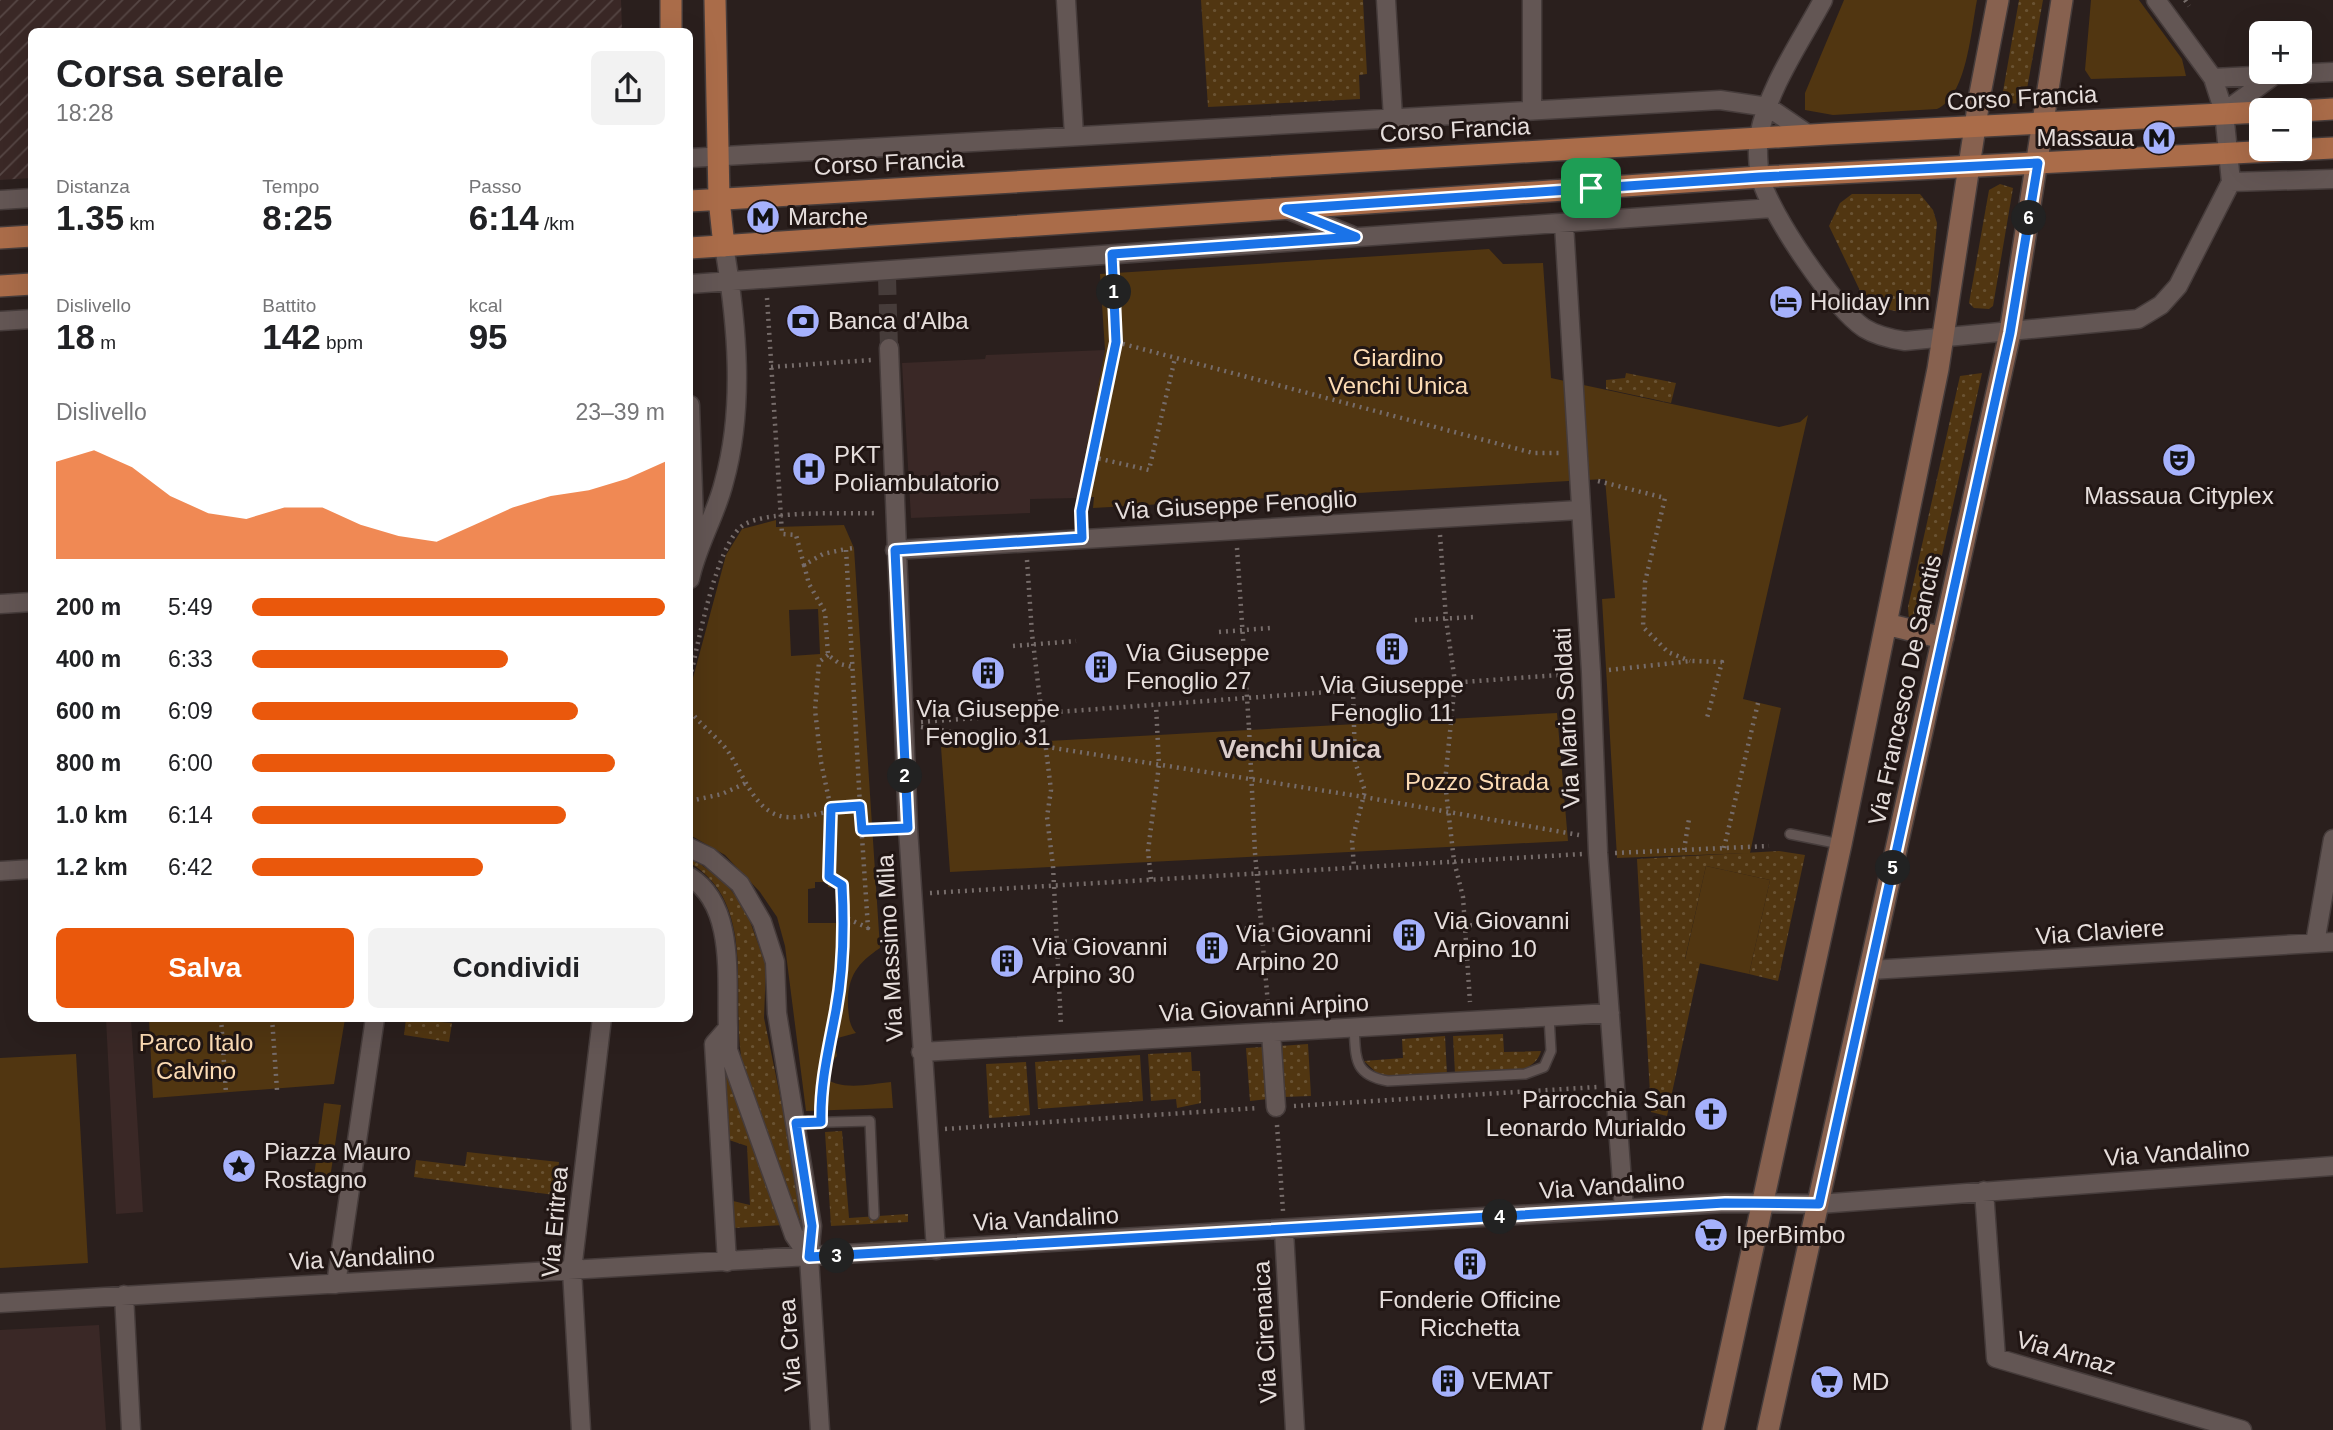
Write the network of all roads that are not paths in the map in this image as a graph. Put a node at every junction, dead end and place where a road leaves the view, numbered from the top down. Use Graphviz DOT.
graph roads {
  1 [pos="671,0"];
  2 [pos="715,0"];
  3 [pos="1066,0"];
  4 [pos="1386,0"];
  5 [pos="1532,0"];
  6 [pos="1823,0"];
  7 [pos="1998,0"];
  8 [pos="2062,0"];
  9 [pos="2155,0"];
  10 [pos="671,28"];
  11 [pos="2333,72"];
  12 [pos="2312,73"];
  13 [pos="2249,77"];
  14 [pos="2213,78"];
  15 [pos="2262,84"];
  16 [pos="1768,107"];
  17 [pos="2333,109"];
  18 [pos="1532,110"];
  19 [pos="2312,110"];
  20 [pos="2224,112"];
  21 [pos="2249,112"];
  22 [pos="1392,118"];
  23 [pos="2044,124"];
  24 [pos="1975,127"];
  25 [pos="1809,135"];
  26 [pos="1074,136"];
  27 [pos="1758,138"];
  28 [pos="2333,148"];
  29 [pos="2228,154"];
  30 [pos="718,156"];
  31 [pos="693,158"];
  32 [pos="2038,163"];
  33 [pos="1969,166"];
  34 [pos="1760,177"];
  35 [pos="2333,179"];
  36 [pos="2231,182"];
  37 [pos="28,198"];
  38 [pos="719,199"];
  39 [pos="0,200"];
  40 [pos="693,201"];
  41 [pos="1772,208"];
  42 [pos="1286,209"];
  43 [pos="1564,224"];
  44 [pos="28,236"];
  45 [pos="1356,237"];
  46 [pos="0,238"];
  47 [pos="724,246"];
  48 [pos="693,248"];
  49 [pos="730,281"];
  50 [pos="28,284"];
  51 [pos="693,284"];
  52 [pos="0,286"];
  53 [pos="28,319"];
  54 [pos="0,321"];
  55 [pos="2010,333"];
  56 [pos="1942,336"];
  57 [pos="889,354"];
  58 [pos="693,494"];
  59 [pos="1579,510"];
  60 [pos="895,550"];
  61 [pos="695,554"];
  62 [pos="693,564"];
  63 [pos="28,602"];
  64 [pos="0,604"];
  65 [pos="1886,624"];
  66 [pos="1943,638"];
  67 [pos="1790,834"];
  68 [pos="2333,839"];
  69 [pos="1841,844"];
  70 [pos="693,849"];
  71 [pos="28,869"];
  72 [pos="0,871"];
  73 [pos="693,880"];
  74 [pos="2324,942"];
  75 [pos="1871,970"];
  76 [pos="1610,1013"];
  77 [pos="1549,1017"];
  78 [pos="374,1022"];
  79 [pos="602,1022"];
  80 [pos="1354,1027"];
  81 [pos="728,1028"];
  82 [pos="1271,1032"];
  83 [pos="921,1052"];
  84 [pos="1276,1107"];
  85 [pos="796,1123"];
  86 [pos="2333,1166"];
  87 [pos="1984,1191"];
  88 [pos="1762,1203"];
  89 [pos="1819,1204"];
  90 [pos="1624,1209"];
  91 [pos="874,1215"];
  92 [pos="1284,1230"];
  93 [pos="936,1250"];
  94 [pos="809,1257"];
  95 [pos="727,1262"];
  96 [pos="572,1270"];
  97 [pos="336,1284"];
  98 [pos="124,1295"];
  99 [pos="0,1303"];
  100 [pos="131,1430"];
  101 [pos="581,1430"];
  102 [pos="820,1430"];
  103 [pos="1295,1430"];
  104 [pos="1713,1430"];
  105 [pos="1768,1430"];
  106 [pos="2242,1430"];
  1 -- 10 [label="main road"];
  2 -- 30 [label="main road"];
  3 -- 26 [label="street"];
  4 -- 22 [label="street, Corso Francia"];
  5 -- 18 [label="street"];
  6 -- 16 [label="street"];
  7 -- 24 [label="main road, Via Francesco De Sanctis"];
  8 -- 23 [label="main road, Via Francesco De Sanctis"];
  9 -- 14 [label="street"];
  11 -- 12 [label="street"];
  13 -- 14 [label="street"];
  14 -- 20 [label="street"];
  15 -- 20 [label="street, Corso Francia"];
  16 -- 18 [label="street, Corso Francia"];
  16 -- 25 [label="street"];
  16 -- 27 [label="street"];
  17 -- 19 [label="main road"];
  18 -- 22 [label="street, Corso Francia"];
  20 -- 21 [label="main road, Corso Francia"];
  20 -- 23 [label="main road, Corso Francia"];
  20 -- 29 [label="street"];
  22 -- 26 [label="street, Corso Francia"];
  23 -- 24 [label="main road, Corso Francia"];
  23 -- 32 [label="main road, Via Francesco De Sanctis"];
  24 -- 25 [label="main road, Corso Francia"];
  24 -- 33 [label="main road, Via Francesco De Sanctis"];
  25 -- 27 [label="main road, Corso Francia"];
  26 -- 30 [label="street, Corso Francia"];
  27 -- 34 [label="street"];
  27 -- 38 [label="main road, Corso Francia"];
  28 -- 29 [label="main road"];
  29 -- 32 [label="main road"];
  29 -- 36 [label="street"];
  30 -- 31 [label="street, Corso Francia"];
  30 -- 38 [label="main road"];
  32 -- 33 [label="main road"];
  32 -- 55 [label="main road, Via Francesco De Sanctis"];
  33 -- 34 [label="main road"];
  33 -- 56 [label="main road, Via Francesco De Sanctis"];
  34 -- 41 [label="street"];
  34 -- 42 [label="main road"];
  35 -- 36 [label="street"];
  36 -- 55 [label="street"];
  37 -- 39 [label="street"];
  38 -- 40 [label="main road, Corso Francia"];
  38 -- 47 [label="main road"];
  41 -- 43 [label="street"];
  41 -- 56 [label="street"];
  42 -- 45 [label="street"];
  42 -- 47 [label="main road"];
  43 -- 45 [label="street"];
  43 -- 59 [label="street, Via Mario Soldati"];
  44 -- 46 [label="main road"];
  45 -- 49 [label="street"];
  47 -- 48 [label="main road"];
  47 -- 49 [label="street"];
  49 -- 51 [label="street"];
  49 -- 61 [label="street"];
  50 -- 52 [label="main road"];
  53 -- 54 [label="street"];
  55 -- 56 [label="street"];
  55 -- 66 [label="main road, Via Francesco De Sanctis"];
  56 -- 65 [label="main road, Via Francesco De Sanctis"];
  57 -- 60 [label="street, Via Massimo Mila"];
  58 -- 61 [label="street"];
  59 -- 60 [label="street, Via Giuseppe Fenoglio"];
  59 -- 76 [label="street, Via Mario Soldati"];
  60 -- 83 [label="street, Via Massimo Mila"];
  61 -- 62 [label="street"];
  63 -- 64 [label="street"];
  65 -- 66 [label="main road"];
  65 -- 69 [label="main road, Via Francesco De Sanctis"];
  66 -- 75 [label="main road, Via Francesco De Sanctis"];
  67 -- 69 [label="lane, Via Francesco De Sanctis"];
  68 -- 74 [label="street"];
  69 -- 88 [label="main road, Via Francesco De Sanctis"];
  70 -- 85 [label="street"];
  71 -- 72 [label="street"];
  73 -- 81 [label="street"];
  74 -- 75 [label="street, Via Claviere"];
  75 -- 89 [label="main road, Via Francesco De Sanctis"];
  76 -- 77 [label="street, Via Giovanni Arpino"];
  76 -- 90 [label="street, Via Mario Soldati"];
  77 -- 80 [label="street, Via Giovanni Arpino"];
  77 -- 80 [label="lane"];
  78 -- 97 [label="street"];
  79 -- 96 [label="street, Via Eritrea"];
  80 -- 82 [label="street, Via Giovanni Arpino"];
  81 -- 94 [label="street"];
  81 -- 95 [label="street"];
  82 -- 83 [label="street, Via Giovanni Arpino"];
  82 -- 84 [label="street"];
  83 -- 93 [label="street, Via Massimo Mila"];
  85 -- 91 [label="lane"];
  85 -- 94 [label="street"];
  86 -- 87 [label="street, Via Vandalino"];
  87 -- 89 [label="street, Via Vandalino"];
  87 -- 106 [label="street, Via Arnaz"];
  88 -- 89 [label="street, Via Vandalino"];
  88 -- 90 [label="street, Via Vandalino"];
  88 -- 104 [label="main road, Via Francesco De Sanctis"];
  89 -- 105 [label="main road, Via Francesco De Sanctis"];
  90 -- 92 [label="street, Via Vandalino"];
  92 -- 93 [label="street, Via Vandalino"];
  92 -- 103 [label="street, Via Cirenaica"];
  93 -- 94 [label="street, Via Vandalino"];
  94 -- 95 [label="street, Via Vandalino"];
  94 -- 102 [label="street, Via Crea"];
  95 -- 96 [label="street, Via Vandalino"];
  96 -- 97 [label="street, Via Vandalino"];
  96 -- 101 [label="street, Via Eritrea"];
  97 -- 98 [label="street, Via Vandalino"];
  98 -- 99 [label="street, Via Vandalino"];
  98 -- 100 [label="street"];
}
